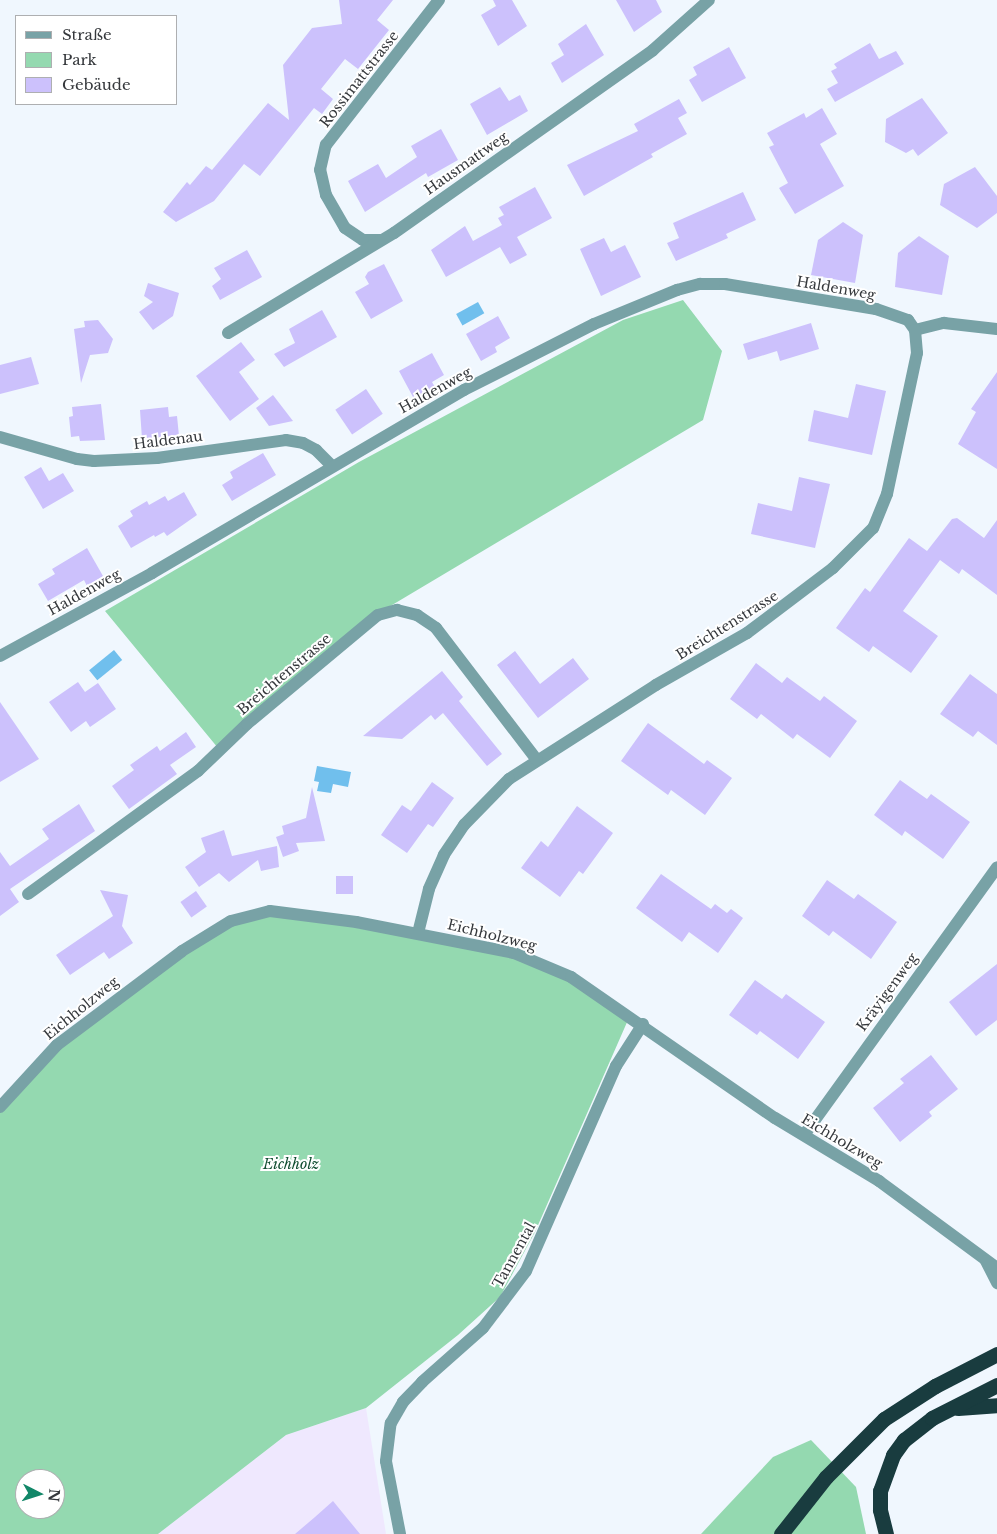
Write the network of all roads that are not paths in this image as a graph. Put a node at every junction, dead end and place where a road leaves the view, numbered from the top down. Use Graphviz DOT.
graph roads {
  1 [pos="439,0"];
  2 [pos="709,0"];
  3 [pos="381,240"];
  4 [pos="997,329"];
  5 [pos="915,330"];
  6 [pos="228,333"];
  7 [pos="0,437"];
  8 [pos="332,466"];
  9 [pos="0,656"];
  10 [pos="537,760"];
  11 [pos="997,867"];
  12 [pos="28,894"];
  13 [pos="418,933"];
  14 [pos="643,1024"];
  15 [pos="0,1107"];
  16 [pos="804,1135"];
  17 [pos="992,1265"];
  18 [pos="997,1283"];
  19 [pos="997,1354"];
  20 [pos="997,1385"];
  21 [pos="997,1405"];
  22 [pos="949,1409"];
  23 [pos="400,1534"];
  24 [pos="781,1534"];
  25 [pos="886,1534"];
  1 -- 3 [label="street, Rossimattstrasse"];
  2 -- 3 [label="street, Hausmattweg"];
  3 -- 6 [label="street, Hausmattweg"];
  4 -- 5 [label="street"];
  5 -- 8 [label="street, Haldenweg"];
  5 -- 10 [label="street, Breichtenstrasse"];
  7 -- 8 [label="street, Haldenau"];
  8 -- 9 [label="street, Haldenweg"];
  10 -- 12 [label="street, Breichtenstrasse"];
  10 -- 13 [label="street, Breichtenstrasse"];
  11 -- 16 [label="street, Kräyigenweg"];
  13 -- 14 [label="street, Eichholzweg"];
  13 -- 15 [label="street, Eichholzweg"];
  14 -- 16 [label="street, Eichholzweg"];
  14 -- 23 [label="street, Tannental"];
  16 -- 17 [label="street, Eichholzweg"];
  17 -- 18 [label="street, Eichholzweg"];
  19 -- 24 [label="highway"];
  20 -- 22 [label="highway"];
  21 -- 22 [label="highway"];
  22 -- 25 [label="highway"];
}
